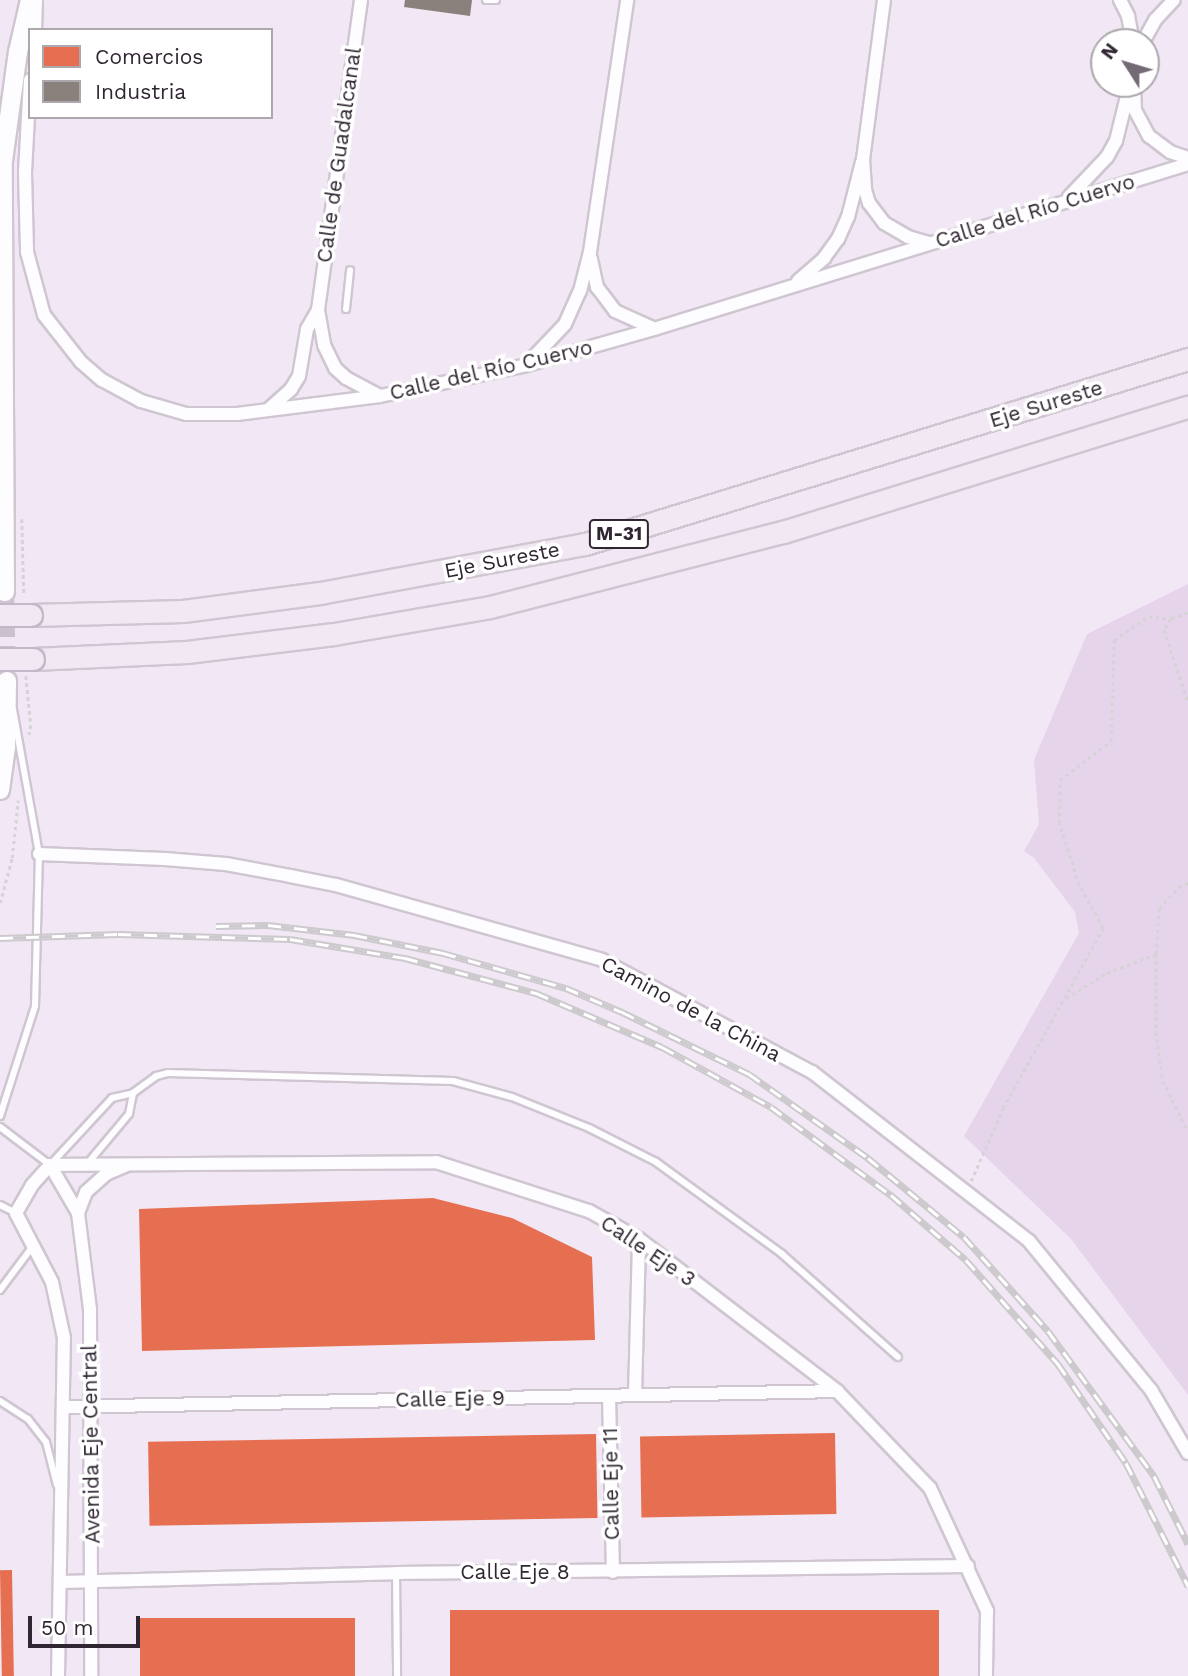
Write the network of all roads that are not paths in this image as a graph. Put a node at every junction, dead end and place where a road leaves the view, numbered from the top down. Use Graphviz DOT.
graph roads {
  1 [pos="30,0"];
  2 [pos="36,0"];
  3 [pos="361,0"];
  4 [pos="486,0"];
  5 [pos="496,0"];
  6 [pos="627,0"];
  7 [pos="884,0"];
  8 [pos="1120,0"];
  9 [pos="1174,0"];
  10 [pos="35,28"];
  11 [pos="1130,28"];
  12 [pos="1151,28"];
  13 [pos="1128,98"];
  14 [pos="1134,98"];
  15 [pos="28,117"];
  16 [pos="1188,158"];
  17 [pos="863,159"];
  18 [pos="1188,164"];
  19 [pos="1061,202"];
  20 [pos="929,243"];
  21 [pos="590,252"];
  22 [pos="350,270"];
  23 [pos="792,286"];
  24 [pos="346,309"];
  25 [pos="318,310"];
  26 [pos="654,329"];
  27 [pos="1188,359"];
  28 [pos="527,365"];
  29 [pos="380,396"];
  30 [pos="1188,407"];
  31 [pos="266,411"];
  32 [pos="0,530"];
  33 [pos="5,571"];
  34 [pos="5,592"];
  35 [pos="0,615"];
  36 [pos="0,659"];
  37 [pos="7,681"];
  38 [pos="0,790"];
  39 [pos="38,854"];
  40 [pos="133,1093"];
  41 [pos="0,1116"];
  42 [pos="0,1127"];
  43 [pos="131,1163"];
  44 [pos="87,1164"];
  45 [pos="50,1165"];
  46 [pos="0,1205"];
  47 [pos="16,1213"];
  48 [pos="78,1213"];
  49 [pos="639,1239"];
  50 [pos="35,1245"];
  51 [pos="0,1290"];
  52 [pos="898,1357"];
  53 [pos="837,1391"];
  54 [pos="635,1395"];
  55 [pos="609,1396"];
  56 [pos="0,1401"];
  57 [pos="89,1405"];
  58 [pos="63,1407"];
  59 [pos="1188,1453"];
  60 [pos="60,1496"];
  61 [pos="968,1566"];
  62 [pos="613,1572"];
  63 [pos="396,1573"];
  64 [pos="93,1580"];
  65 [pos="61,1581"];
  66 [pos="58,1676"];
  67 [pos="91,1676"];
  68 [pos="397,1676"];
  69 [pos="986,1676"];
  1 -- 33 [label="main road"];
  2 -- 10 [label="street"];
  3 -- 25 [label="street, Calle de Guadalcanal"];
  4 -- 5 [label="lane"];
  6 -- 21 [label="street"];
  7 -- 17 [label="street"];
  8 -- 11 [label="street"];
  9 -- 12 [label="street"];
  13 -- 19 [label="street"];
  14 -- 16 [label="street"];
  15 -- 31 [label="street, Calle del Río Cuervo"];
  17 -- 20 [label="street"];
  17 -- 23 [label="street"];
  18 -- 19 [label="street, Calle del Río Cuervo"];
  19 -- 20 [label="street, Calle del Río Cuervo"];
  20 -- 23 [label="street, Calle del Río Cuervo"];
  21 -- 26 [label="street"];
  21 -- 28 [label="street"];
  22 -- 24 [label="lane"];
  23 -- 26 [label="street, Calle del Río Cuervo"];
  25 -- 29 [label="street, Calle de Guadalcanal"];
  25 -- 31 [label="street, Calle de Guadalcanal"];
  26 -- 28 [label="street, Calle del Río Cuervo"];
  27 -- 35 [label="highway, Eje Sureste / M-31, bridge"];
  28 -- 29 [label="street, Calle del Río Cuervo"];
  29 -- 31 [label="street, Calle del Río Cuervo"];
  30 -- 36 [label="highway, Eje Sureste / M-31, bridge"];
  32 -- 33 [label="main road"];
  33 -- 34 [label="main road"];
  37 -- 38 [label="main road"];
  37 -- 39 [label="lane"];
  39 -- 41 [label="lane"];
  39 -- 59 [label="street, Camino de la China"];
  40 -- 44 [label="lane"];
  40 -- 45 [label="lane"];
  40 -- 52 [label="lane"];
  42 -- 45 [label="lane"];
  43 -- 44 [label="street"];
  43 -- 48 [label="street, Calle Eje 3"];
  43 -- 49 [label="street, Calle Eje 3"];
  44 -- 45 [label="street"];
  45 -- 47 [label="street"];
  45 -- 48 [label="street"];
  46 -- 47 [label="lane"];
  47 -- 50 [label="street, Avenida Eje Central"];
  48 -- 57 [label="street, Avenida Eje Central"];
  49 -- 53 [label="street, Calle Eje 3"];
  49 -- 54 [label="street"];
  50 -- 51 [label="lane"];
  50 -- 58 [label="street, Avenida Eje Central"];
  53 -- 54 [label="street, Calle Eje 9"];
  53 -- 61 [label="street, Calle Eje 3"];
  54 -- 55 [label="street, Calle Eje 9"];
  55 -- 57 [label="street, Calle Eje 9"];
  55 -- 62 [label="street, Calle Eje 11"];
  56 -- 60 [label="lane"];
  57 -- 58 [label="street, Calle Eje 9"];
  57 -- 64 [label="street, Avenida Eje Central"];
  58 -- 60 [label="street, Avenida Eje Central"];
  60 -- 65 [label="street, Avenida Eje Central"];
  61 -- 62 [label="street, Calle Eje 8"];
  61 -- 69 [label="street, Calle Eje 3"];
  62 -- 63 [label="street, Calle Eje 8"];
  63 -- 64 [label="street, Calle Eje 8"];
  63 -- 68 [label="lane"];
  64 -- 65 [label="street, Calle Eje 8"];
  64 -- 67 [label="street, Avenida Eje Central"];
  65 -- 66 [label="street, Avenida Eje Central"];
}
